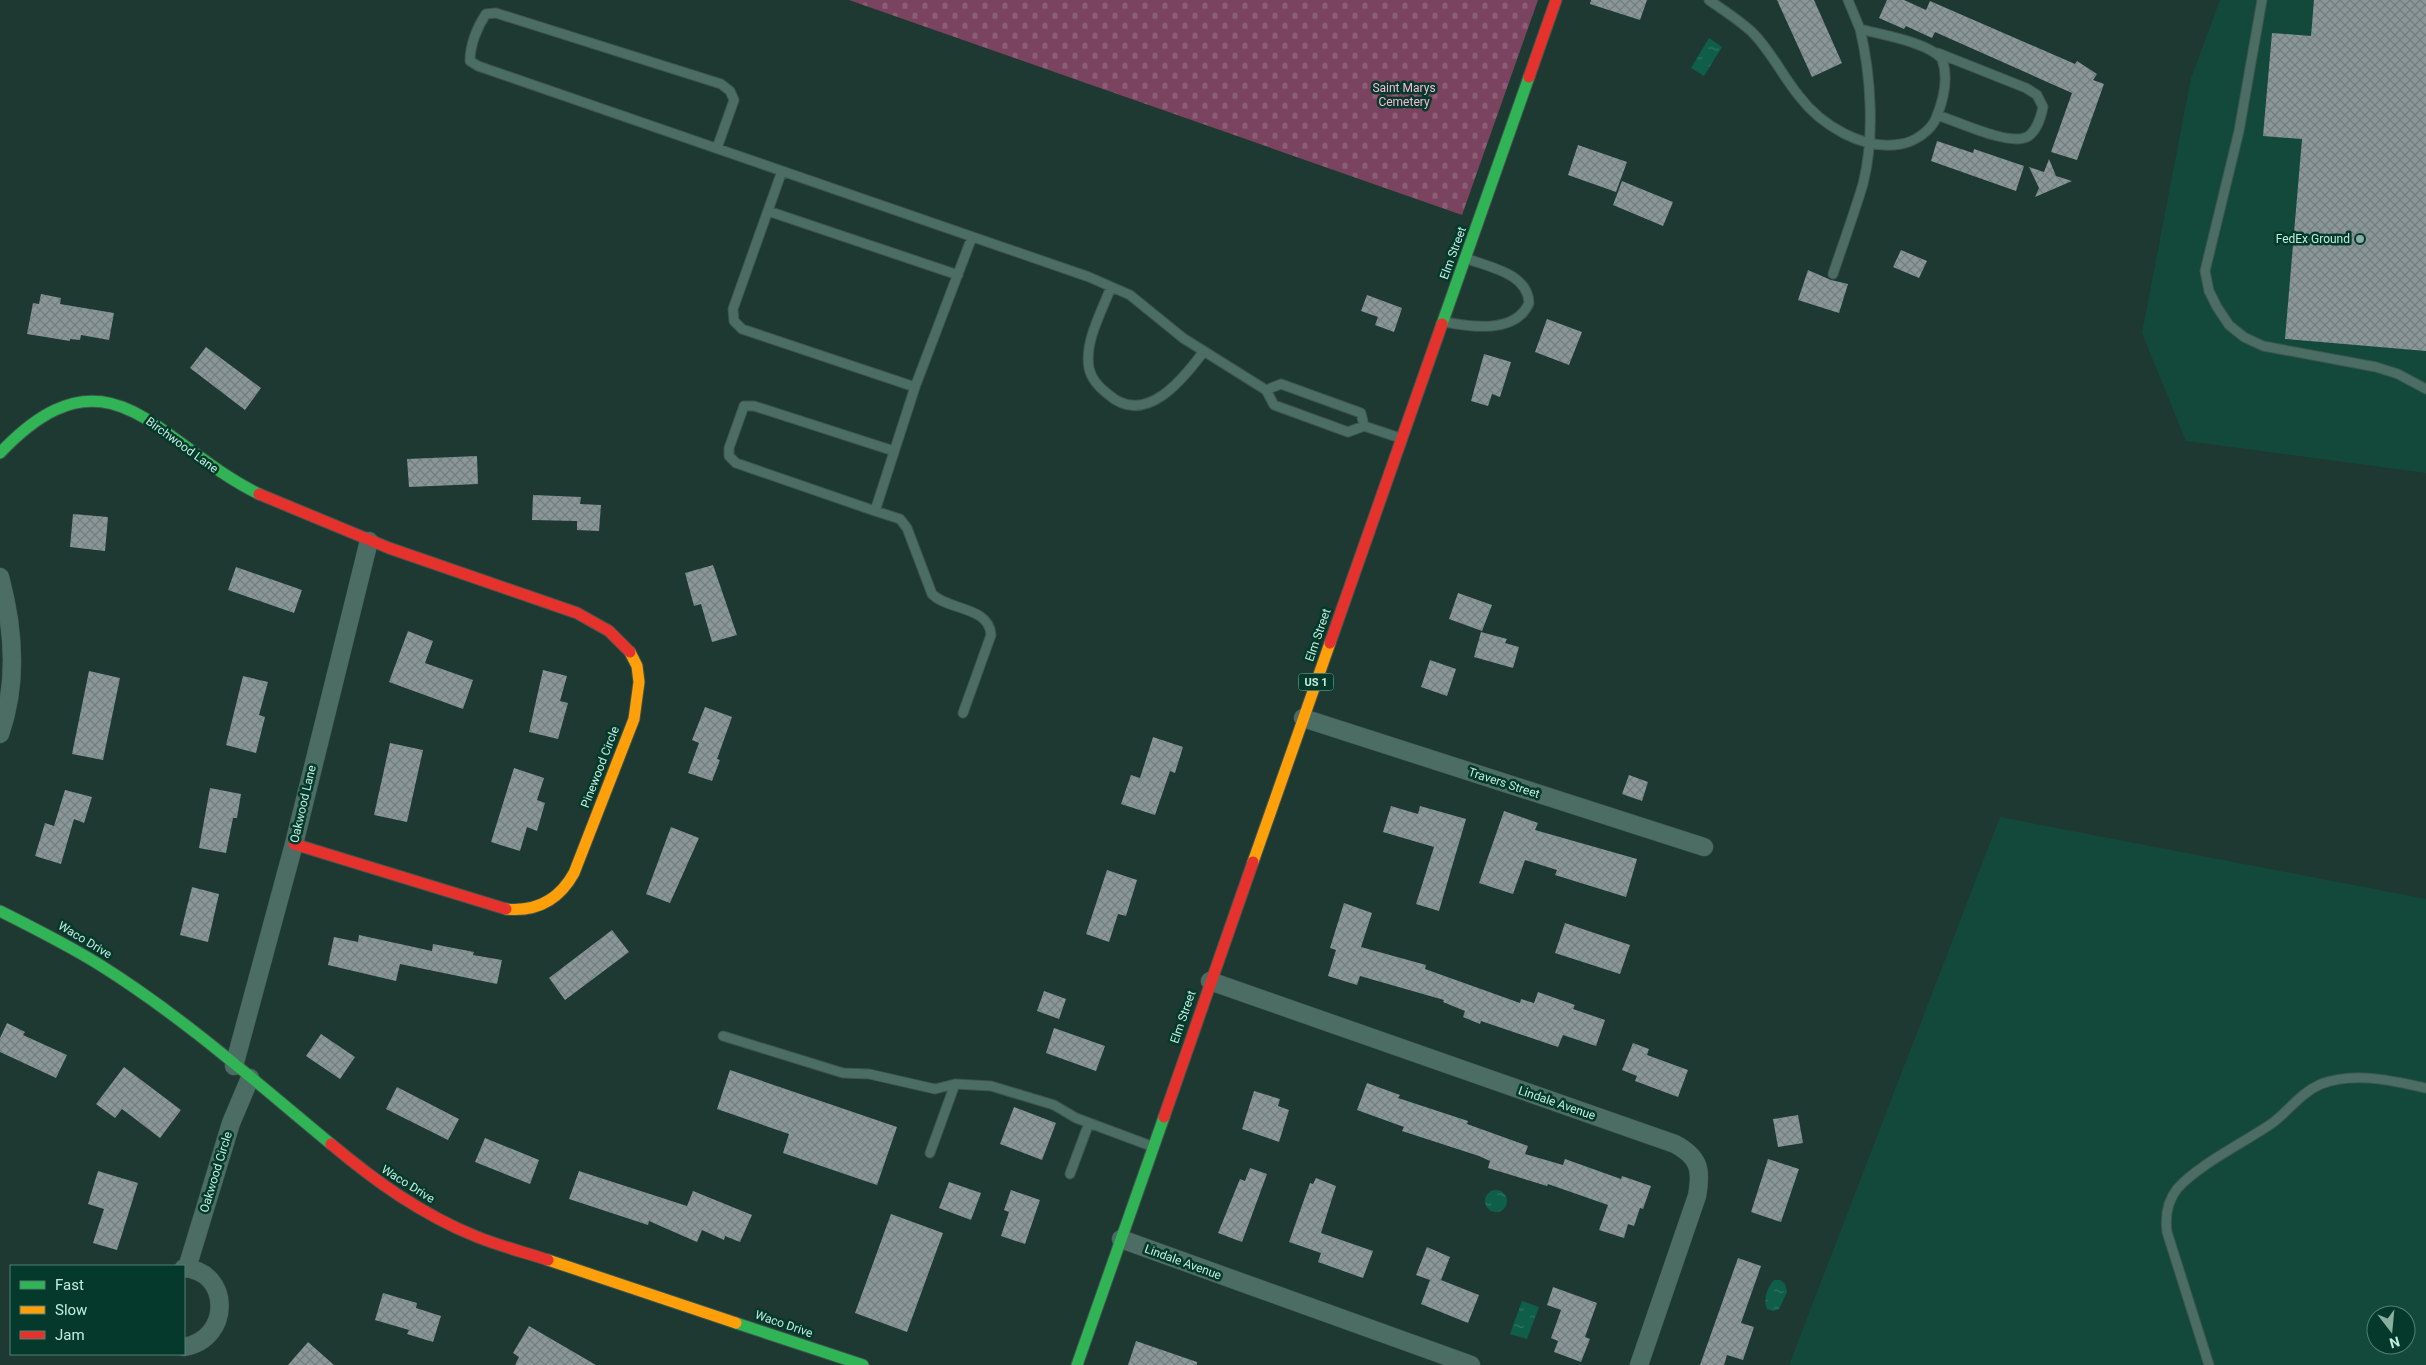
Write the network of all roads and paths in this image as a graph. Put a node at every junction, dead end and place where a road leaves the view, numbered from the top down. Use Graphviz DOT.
graph roads {
  1 [pos="1556,0"];
  2 [pos="1709,0"];
  3 [pos="1848,0"];
  4 [pos="2262,0"];
  5 [pos="1860,29"];
  6 [pos="1932,51"];
  7 [pos="1938,114"];
  8 [pos="1868,143"];
  9 [pos="717,148"];
  10 [pos="782,171"];
  11 [pos="768,211"];
  12 [pos="972,237"];
  13 [pos="1466,259"];
  14 [pos="1833,274"];
  15 [pos="958,275"];
  16 [pos="1111,287"];
  17 [pos="1442,321"];
  18 [pos="1204,351"];
  19 [pos="915,387"];
  20 [pos="2426,389"];
  21 [pos="1266,390"];
  22 [pos="1364,426"];
  23 [pos="1401,438"];
  24 [pos="894,451"];
  25 [pos="0,453"];
  26 [pos="875,511"];
  27 [pos="369,540"];
  28 [pos="0,577"];
  29 [pos="963,713"];
  30 [pos="1303,718"];
  31 [pos="0,734"];
  32 [pos="294,844"];
  33 [pos="1704,848"];
  34 [pos="0,911"];
  35 [pos="1210,982"];
  36 [pos="722,1036"];
  37 [pos="234,1066"];
  38 [pos="250,1078"];
  39 [pos="955,1084"];
  40 [pos="2426,1088"];
  41 [pos="1089,1123"];
  42 [pos="1153,1147"];
  43 [pos="930,1153"];
  44 [pos="1070,1174"];
  45 [pos="1121,1239"];
  46 [pos="185,1268"];
  47 [pos="185,1347"];
  48 [pos="863,1365"];
  49 [pos="1077,1365"];
  50 [pos="1471,1365"];
  51 [pos="1639,1365"];
  52 [pos="2209,1365"];
  1 -- 13 [label="street, Elm Street / US 1"];
  2 -- 8 [label="lane"];
  3 -- 5 [label="lane"];
  4 -- 20 [label="lane"];
  5 -- 6 [label="lane"];
  5 -- 8 [label="lane"];
  6 -- 7 [label="lane"];
  6 -- 7 [label="lane"];
  7 -- 8 [label="lane"];
  8 -- 14 [label="lane"];
  9 -- 9 [label="lane"];
  9 -- 10 [label="lane"];
  10 -- 11 [label="lane"];
  10 -- 12 [label="lane"];
  11 -- 15 [label="lane"];
  11 -- 19 [label="lane"];
  12 -- 15 [label="lane"];
  12 -- 16 [label="lane"];
  13 -- 17 [label="street, Elm Street / US 1"];
  13 -- 17 [label="lane"];
  15 -- 19 [label="lane"];
  16 -- 18 [label="lane"];
  16 -- 18 [label="lane"];
  17 -- 23 [label="street, Elm Street / US 1"];
  18 -- 21 [label="lane"];
  19 -- 24 [label="lane"];
  21 -- 22 [label="lane"];
  21 -- 22 [label="lane"];
  22 -- 23 [label="lane"];
  23 -- 30 [label="street, Elm Street / US 1"];
  24 -- 26 [label="lane"];
  24 -- 26 [label="lane"];
  25 -- 27 [label="street, Birchwood Lane"];
  26 -- 29 [label="lane"];
  27 -- 32 [label="street, Oakwood Lane"];
  27 -- 32 [label="street, Pinewood Circle"];
  28 -- 31 [label="street"];
  30 -- 33 [label="street, Travers Street"];
  30 -- 35 [label="street, Elm Street / US 1"];
  32 -- 37 [label="street, Oakwood Lane"];
  34 -- 37 [label="street, Waco Drive"];
  35 -- 42 [label="street, Elm Street / US 1"];
  35 -- 51 [label="street, Lindale Avenue"];
  36 -- 39 [label="lane"];
  37 -- 38 [label="street, Waco Drive"];
  38 -- 46 [label="street, Oakwood Circle"];
  38 -- 48 [label="street, Waco Drive"];
  39 -- 41 [label="lane"];
  39 -- 43 [label="lane"];
  40 -- 52 [label="lane"];
  41 -- 42 [label="lane"];
  41 -- 44 [label="lane"];
  42 -- 45 [label="street, Elm Street / US 1"];
  45 -- 49 [label="street, Elm Street / US 1"];
  45 -- 50 [label="street, Lindale Avenue"];
  46 -- 47 [label="street, Oakwood Circle"];
}
